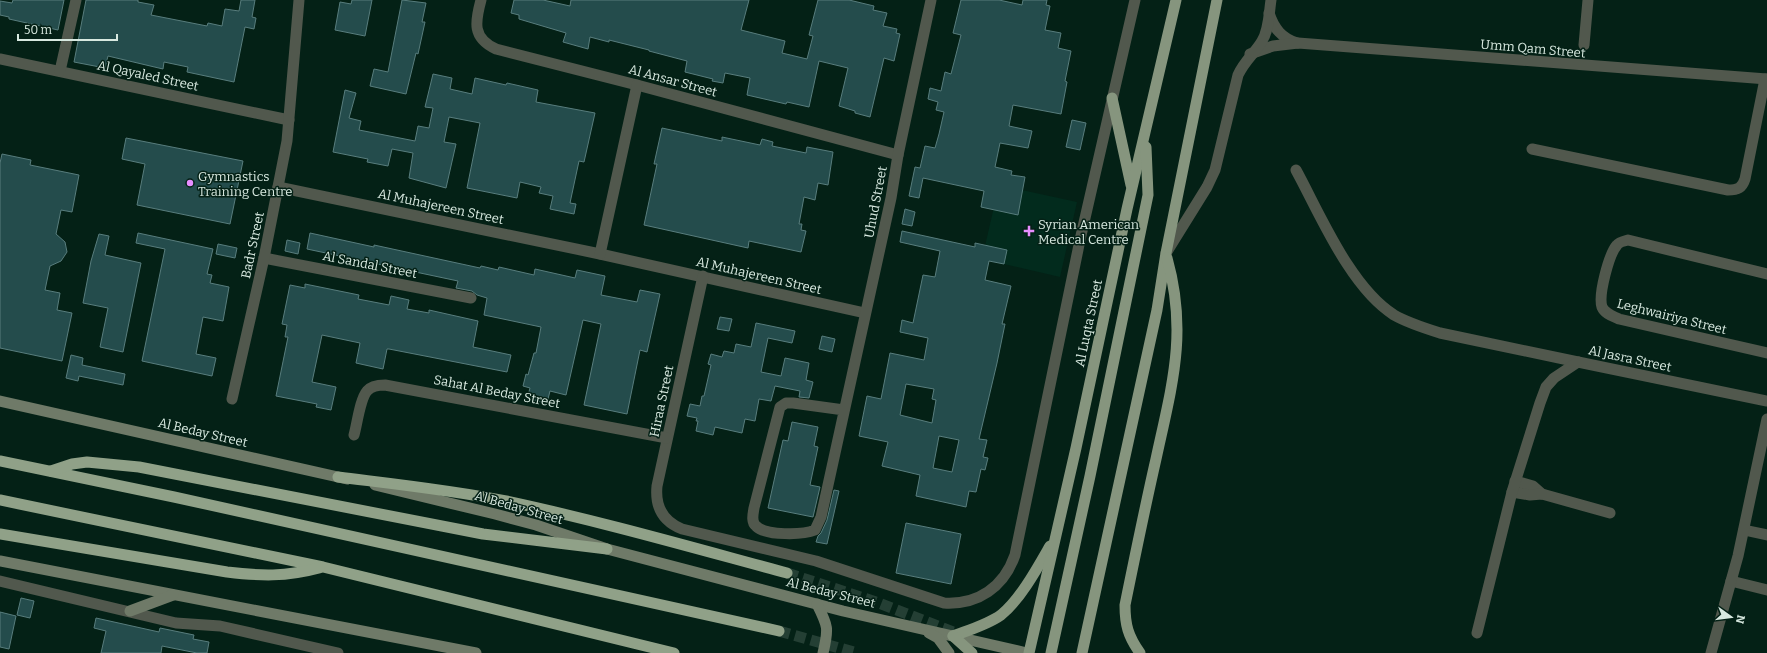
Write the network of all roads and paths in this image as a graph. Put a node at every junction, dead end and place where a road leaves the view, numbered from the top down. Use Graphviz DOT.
graph roads {
  1 [pos="76,0"];
  2 [pos="299,0"];
  3 [pos="481,0"];
  4 [pos="931,0"];
  5 [pos="1135,0"];
  6 [pos="1176,0"];
  7 [pos="1217,0"];
  8 [pos="1271,0"];
  9 [pos="1588,0"];
  10 [pos="1269,13"];
  11 [pos="1298,43"];
  12 [pos="1584,45"];
  13 [pos="1250,54"];
  14 [pos="0,59"];
  15 [pos="60,71"];
  16 [pos="1766,79"];
  17 [pos="637,85"];
  18 [pos="1112,98"];
  19 [pos="289,120"];
  20 [pos="1145,135"];
  21 [pos="1532,149"];
  22 [pos="898,156"];
  23 [pos="1296,170"];
  24 [pos="278,187"];
  25 [pos="1132,189"];
  26 [pos="1166,253"];
  27 [pos="600,254"];
  28 [pos="264,258"];
  29 [pos="1767,274"];
  30 [pos="703,276"];
  31 [pos="470,298"];
  32 [pos="865,313"];
  33 [pos="1767,353"];
  34 [pos="1578,362"];
  35 [pos="232,399"];
  36 [pos="0,401"];
  37 [pos="1767,401"];
  38 [pos="844,410"];
  39 [pos="1767,419"];
  40 [pos="354,435"];
  41 [pos="667,438"];
  42 [pos="0,461"];
  43 [pos="51,471"];
  44 [pos="338,477"];
  45 [pos="1513,486"];
  46 [pos="0,500"];
  47 [pos="1610,513"];
  48 [pos="674,526"];
  49 [pos="1744,530"];
  50 [pos="0,534"];
  51 [pos="1056,535"];
  52 [pos="1767,535"];
  53 [pos="607,549"];
  54 [pos="0,561"];
  55 [pos="323,567"];
  56 [pos="787,573"];
  57 [pos="0,581"];
  58 [pos="1731,581"];
  59 [pos="1767,590"];
  60 [pos="986,593"];
  61 [pos="174,595"];
  62 [pos="817,604"];
  63 [pos="130,611"];
  64 [pos="922,628"];
  65 [pos="779,631"];
  66 [pos="1477,633"];
  67 [pos="953,636"];
  68 [pos="338,653"];
  69 [pos="476,653"];
  70 [pos="674,653"];
  71 [pos="823,653"];
  72 [pos="949,653"];
  73 [pos="972,653"];
  74 [pos="1028,653"];
  75 [pos="1051,653"];
  76 [pos="1082,653"];
  77 [pos="1140,653"];
  78 [pos="1710,653"];
  1 -- 15 [label="street"];
  2 -- 19 [label="street, Badr Street"];
  3 -- 17 [label="street, Al Ansar Street"];
  4 -- 22 [label="street, Uhud Street"];
  5 -- 18 [label="street, Al Luqta Street"];
  6 -- 20 [label="main road, Al Luqta Street"];
  7 -- 26 [label="main road"];
  8 -- 10 [label="street"];
  9 -- 12 [label="street"];
  10 -- 11 [label="street, Umm Qam Street"];
  10 -- 13 [label="street"];
  11 -- 13 [label="street, Umm Qam Street"];
  11 -- 16 [label="street, Umm Qam Street"];
  13 -- 26 [label="street"];
  14 -- 15 [label="street, Al Qayaled Street"];
  15 -- 19 [label="street, Al Qayaled Street"];
  16 -- 21 [label="street"];
  17 -- 22 [label="street, Al Ansar Street"];
  17 -- 27 [label="street"];
  18 -- 25 [label="main road"];
  18 -- 60 [label="street, Al Luqta Street"];
  19 -- 24 [label="street, Badr Street"];
  20 -- 25 [label="main road, Al Luqta Street"];
  20 -- 75 [label="main road"];
  22 -- 32 [label="street, Uhud Street"];
  23 -- 34 [label="street"];
  24 -- 27 [label="street, Al Muhajereen Street"];
  24 -- 28 [label="street, Badr Street"];
  25 -- 51 [label="main road, Al Luqta Street"];
  26 -- 76 [label="main road"];
  26 -- 77 [label="main road"];
  27 -- 30 [label="street, Al Muhajereen Street"];
  28 -- 31 [label="street, Al Sandal Street"];
  28 -- 35 [label="street, Badr Street"];
  29 -- 33 [label="street, Leghwairiya Street"];
  30 -- 32 [label="street, Al Muhajereen Street"];
  30 -- 41 [label="street, Hiraa Street"];
  32 -- 38 [label="street, Uhud Street"];
  34 -- 37 [label="street, Al Jasra Street"];
  34 -- 45 [label="street, Al Jasra Street"];
  36 -- 44 [label="main road, Al Beday Street"];
  38 -- 38 [label="street, Uhud Street"];
  39 -- 49 [label="street"];
  40 -- 41 [label="street, Sahat Al Beday Street"];
  41 -- 48 [label="street, Hiraa Street"];
  42 -- 43 [label="highway"];
  43 -- 53 [label="highway"];
  43 -- 65 [label="highway"];
  44 -- 53 [label="main road, Al Beday Street"];
  44 -- 56 [label="highway"];
  45 -- 47 [label="street"];
  45 -- 66 [label="street, Al Jasra Street"];
  46 -- 55 [label="highway"];
  48 -- 60 [label="street, Al Beday Street"];
  49 -- 52 [label="street"];
  49 -- 58 [label="street"];
  50 -- 55 [label="highway"];
  51 -- 67 [label="main road"];
  51 -- 74 [label="main road, Al Luqta Street"];
  53 -- 62 [label="main road, Al Beday Street"];
  54 -- 61 [label="main road"];
  55 -- 70 [label="highway"];
  57 -- 63 [label="street"];
  58 -- 59 [label="street"];
  58 -- 78 [label="street"];
  61 -- 63 [label="main road"];
  61 -- 69 [label="main road"];
  62 -- 64 [label="main road, Al Beday Street"];
  62 -- 71 [label="main road"];
  63 -- 68 [label="street"];
  64 -- 67 [label="main road, Al Beday Street"];
  64 -- 72 [label="main road"];
  67 -- 73 [label="main road"];
  67 -- 74 [label="main road, Al Beday Street"];
}
